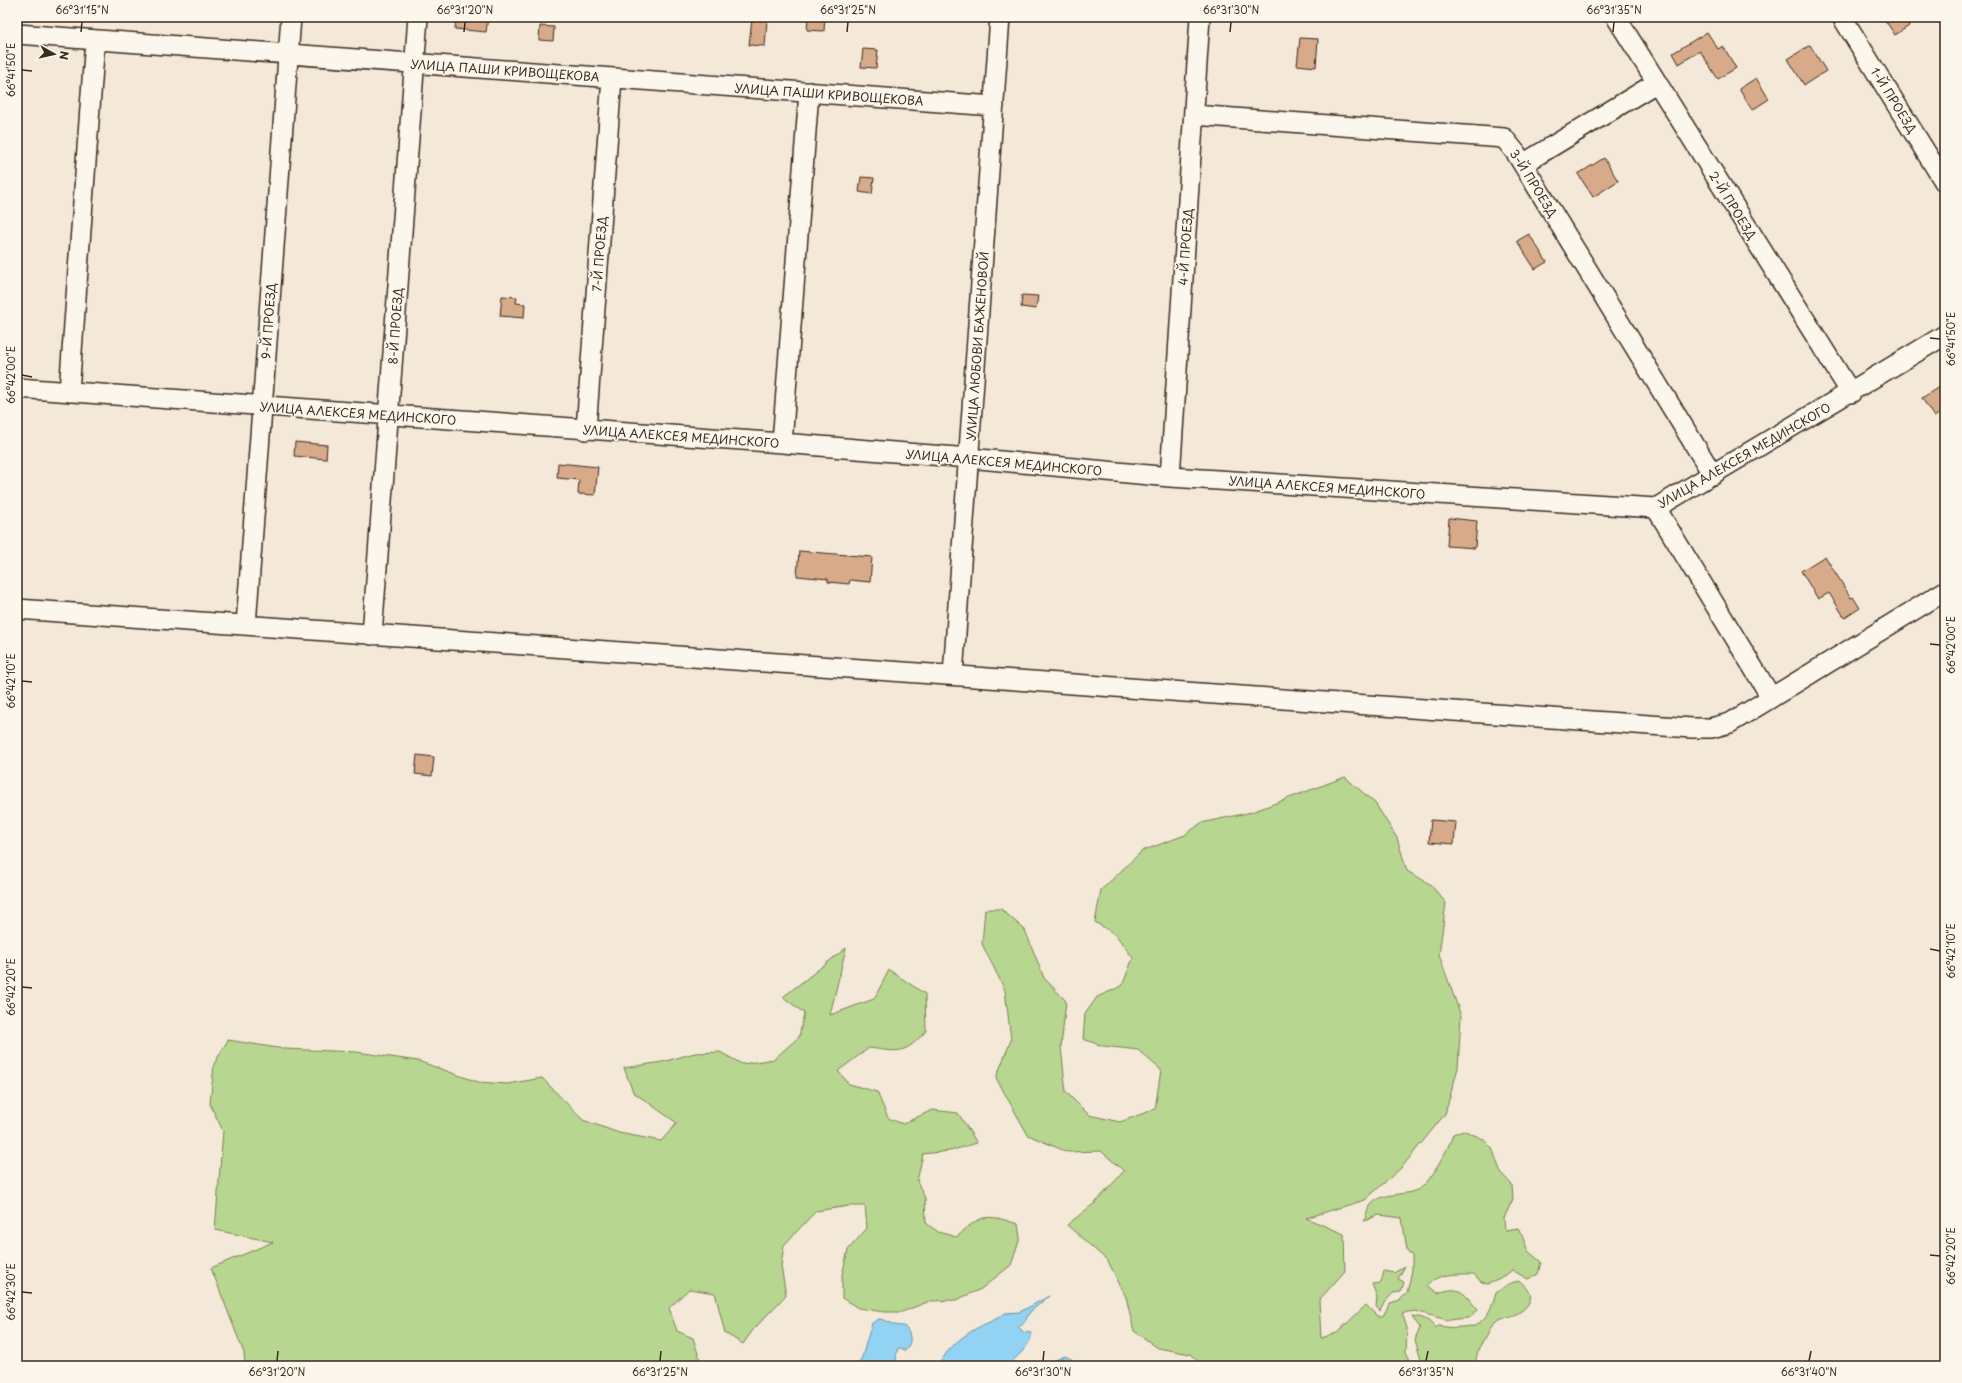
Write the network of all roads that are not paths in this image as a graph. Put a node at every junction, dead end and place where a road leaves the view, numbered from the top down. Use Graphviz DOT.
graph roads {
  1 [pos="291,17"];
  2 [pos="418,17"];
  3 [pos="1000,17"];
  4 [pos="1200,17"];
  5 [pos="1616,17"];
  6 [pos="1842,17"];
  7 [pos="17,34"];
  8 [pos="95,40"];
  9 [pos="288,54"];
  10 [pos="415,64"];
  11 [pos="612,78"];
  12 [pos="1656,83"];
  13 [pos="809,92"];
  14 [pos="994,106"];
  15 [pos="1194,115"];
  16 [pos="1523,164"];
  17 [pos="1945,183"];
  18 [pos="1945,335"];
  19 [pos="17,388"];
  20 [pos="69,392"];
  21 [pos="1851,393"];
  22 [pos="262,405"];
  23 [pos="389,415"];
  24 [pos="586,430"];
  25 [pos="782,443"];
  26 [pos="969,458"];
  27 [pos="1713,475"];
  28 [pos="1170,477"];
  29 [pos="1656,508"];
  30 [pos="1945,591"];
  31 [pos="17,608"];
  32 [pos="246,625"];
  33 [pos="372,634"];
  34 [pos="953,675"];
  35 [pos="1771,697"];
  1 -- 9 [label="street, 9-Й ПРОЕЗД"];
  2 -- 10 [label="street, 8-Й ПРОЕЗД"];
  3 -- 14 [label="street, УЛИЦА ЛЮБОВИ БАЖЕНОВОЙ"];
  4 -- 15 [label="street, 4-Й ПРОЕЗД"];
  5 -- 12 [label="street, 2-Й ПРОЕЗД"];
  6 -- 17 [label="street, 1-Й ПРОЕЗД"];
  7 -- 8 [label="street, УЛИЦА ПАШИ КРИВОЩЕКОВА"];
  8 -- 9 [label="street, УЛИЦА ПАШИ КРИВОЩЕКОВА"];
  8 -- 20 [label="street"];
  9 -- 10 [label="street, УЛИЦА ПАШИ КРИВОЩЕКОВА"];
  9 -- 22 [label="street, 9-Й ПРОЕЗД"];
  10 -- 11 [label="street, УЛИЦА ПАШИ КРИВОЩЕКОВА"];
  10 -- 23 [label="street, 8-Й ПРОЕЗД"];
  11 -- 13 [label="street, УЛИЦА ПАШИ КРИВОЩЕКОВА"];
  11 -- 24 [label="street, 7-Й ПРОЕЗД"];
  12 -- 16 [label="street"];
  12 -- 21 [label="street, 2-Й ПРОЕЗД"];
  13 -- 14 [label="street, УЛИЦА ПАШИ КРИВОЩЕКОВА"];
  13 -- 25 [label="street"];
  14 -- 26 [label="street, УЛИЦА ЛЮБОВИ БАЖЕНОВОЙ"];
  15 -- 16 [label="street, 3-Й ПРОЕЗД"];
  15 -- 28 [label="street, 4-Й ПРОЕЗД"];
  16 -- 27 [label="street, 3-Й ПРОЕЗД"];
  18 -- 21 [label="street, УЛИЦА АЛЕКСЕЯ МЕДИНСКОГО"];
  19 -- 20 [label="street, УЛИЦА АЛЕКСЕЯ МЕДИНСКОГО"];
  20 -- 22 [label="street, УЛИЦА АЛЕКСЕЯ МЕДИНСКОГО"];
  21 -- 27 [label="street, УЛИЦА АЛЕКСЕЯ МЕДИНСКОГО"];
  22 -- 23 [label="street, УЛИЦА АЛЕКСЕЯ МЕДИНСКОГО"];
  22 -- 32 [label="street, 9-Й ПРОЕЗД"];
  23 -- 24 [label="street, УЛИЦА АЛЕКСЕЯ МЕДИНСКОГО"];
  23 -- 33 [label="street, 8-Й ПРОЕЗД"];
  24 -- 25 [label="street, УЛИЦА АЛЕКСЕЯ МЕДИНСКОГО"];
  25 -- 26 [label="street, УЛИЦА АЛЕКСЕЯ МЕДИНСКОГО"];
  26 -- 28 [label="street, УЛИЦА АЛЕКСЕЯ МЕДИНСКОГО"];
  26 -- 34 [label="street, УЛИЦА ЛЮБОВИ БАЖЕНОВОЙ"];
  27 -- 29 [label="street, УЛИЦА АЛЕКСЕЯ МЕДИНСКОГО"];
  28 -- 29 [label="street, УЛИЦА АЛЕКСЕЯ МЕДИНСКОГО"];
  29 -- 35 [label="street"];
  30 -- 35 [label="street"];
  31 -- 32 [label="street"];
  32 -- 33 [label="street"];
  33 -- 34 [label="street"];
  34 -- 35 [label="street"];
}
